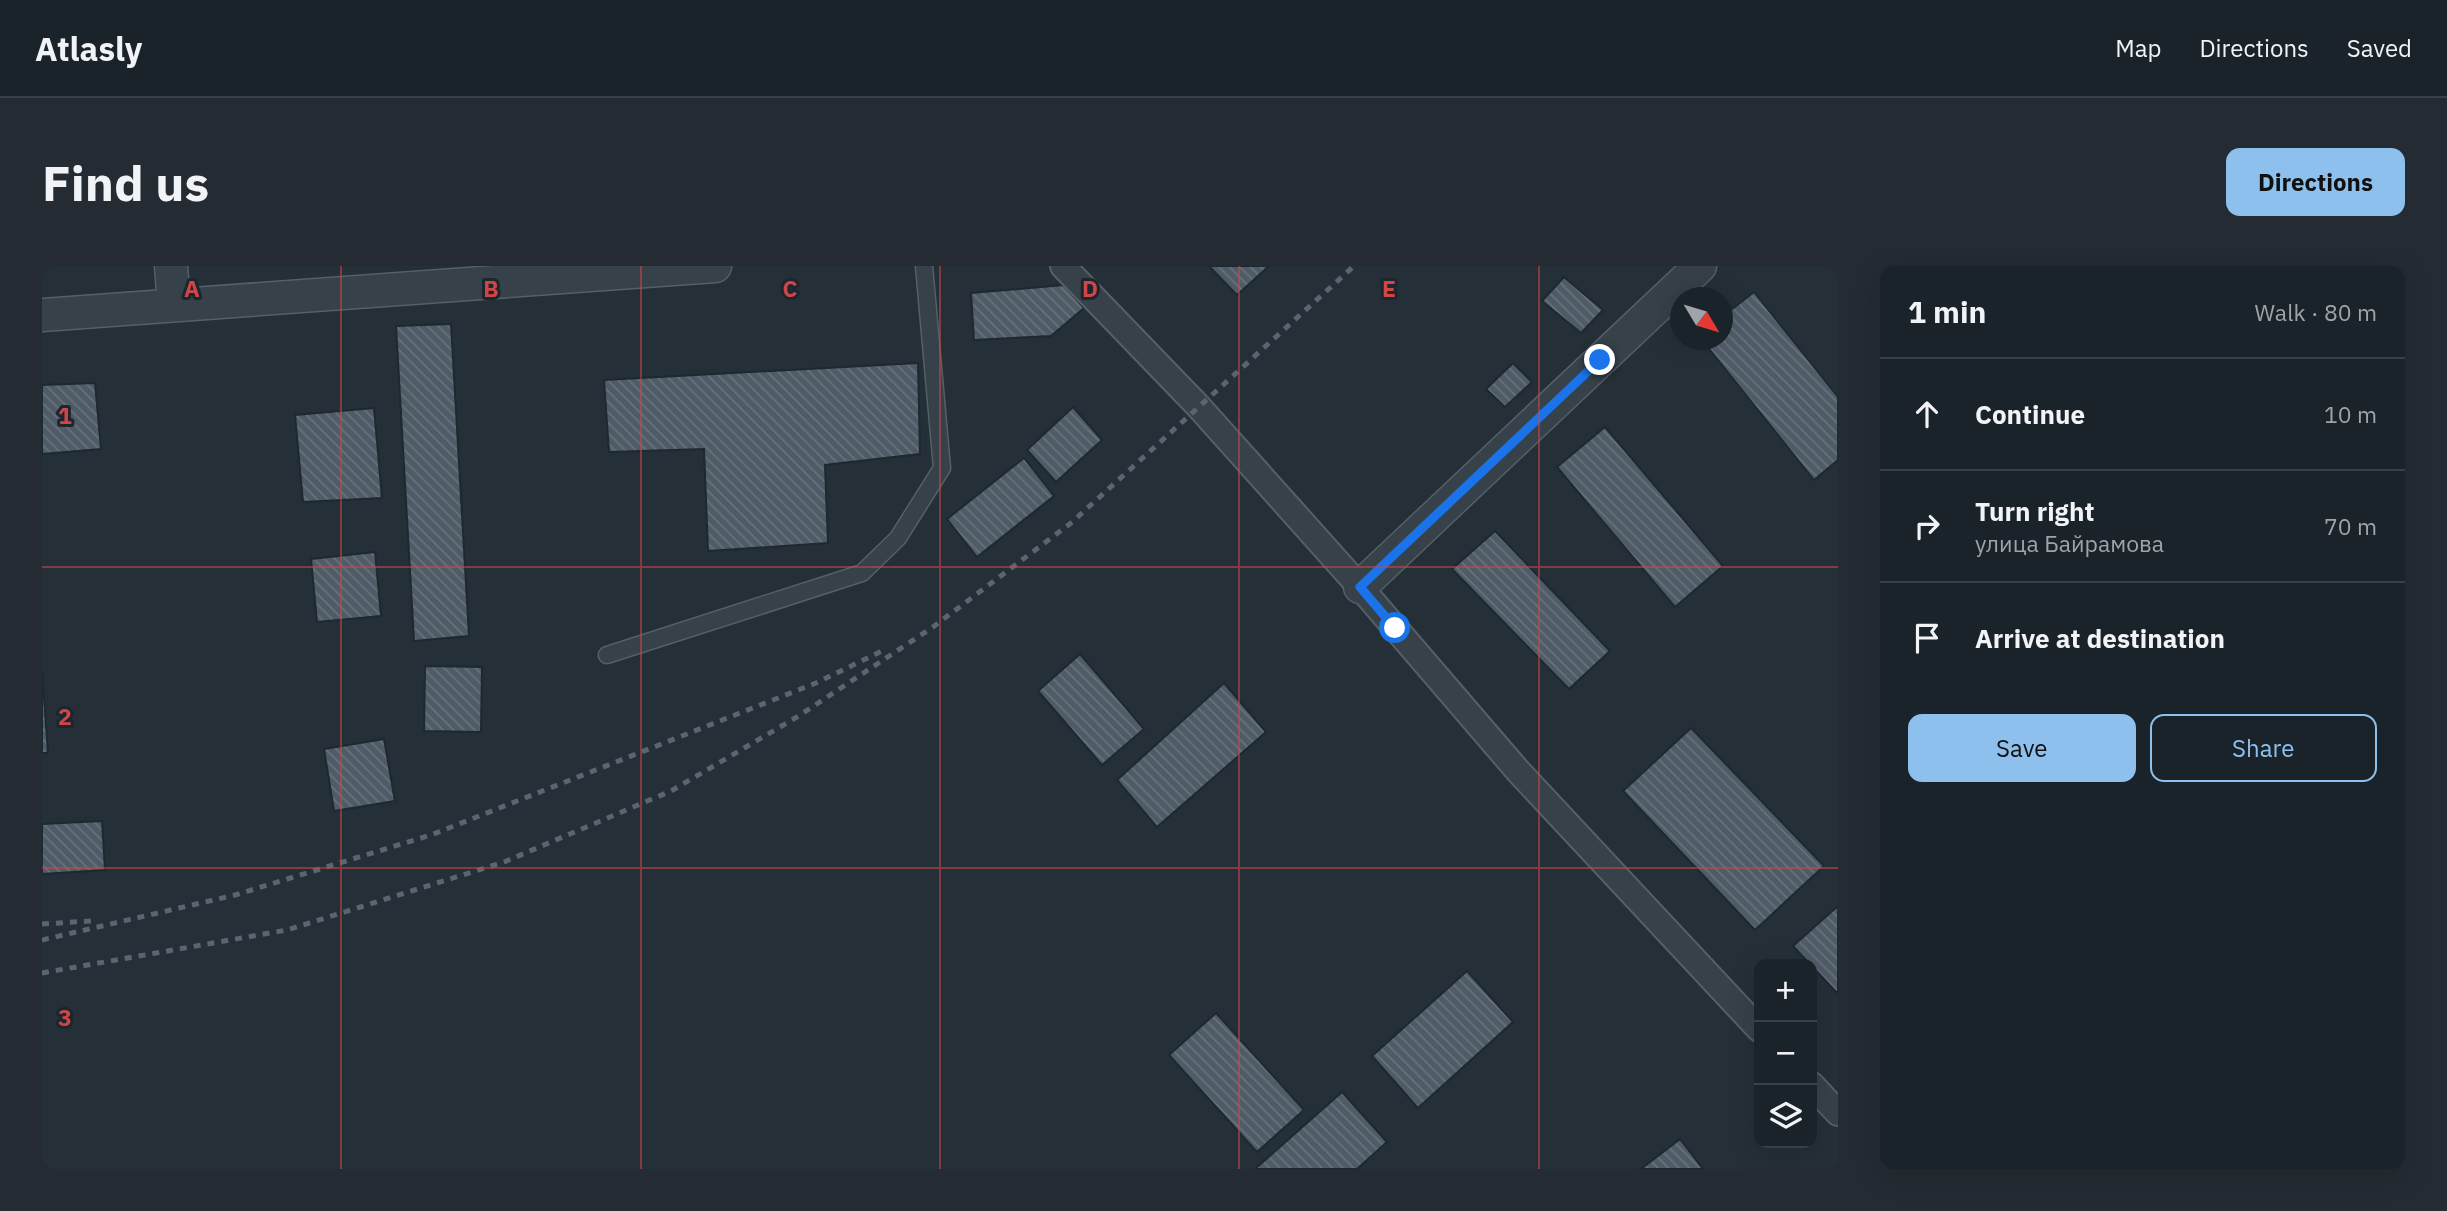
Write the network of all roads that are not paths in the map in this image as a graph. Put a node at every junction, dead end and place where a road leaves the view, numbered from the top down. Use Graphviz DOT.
graph roads {
  1 [pos="171,266"];
  2 [pos="715,266"];
  3 [pos="924,266"];
  4 [pos="1063,266"];
  5 [pos="1700,266"];
  6 [pos="174,305"];
  7 [pos="42,315"];
  8 [pos="1360,587"];
  9 [pos="607,655"];
  10 [pos="1754,1024"];
  11 [pos="1817,1090"];
  12 [pos="1838,1113"];
  1 -- 6 [label="street"];
  2 -- 6 [label="street"];
  3 -- 9 [label="lane"];
  4 -- 8 [label="street"];
  5 -- 8 [label="street"];
  6 -- 7 [label="street"];
  8 -- 10 [label="street"];
  11 -- 12 [label="street"];
}
